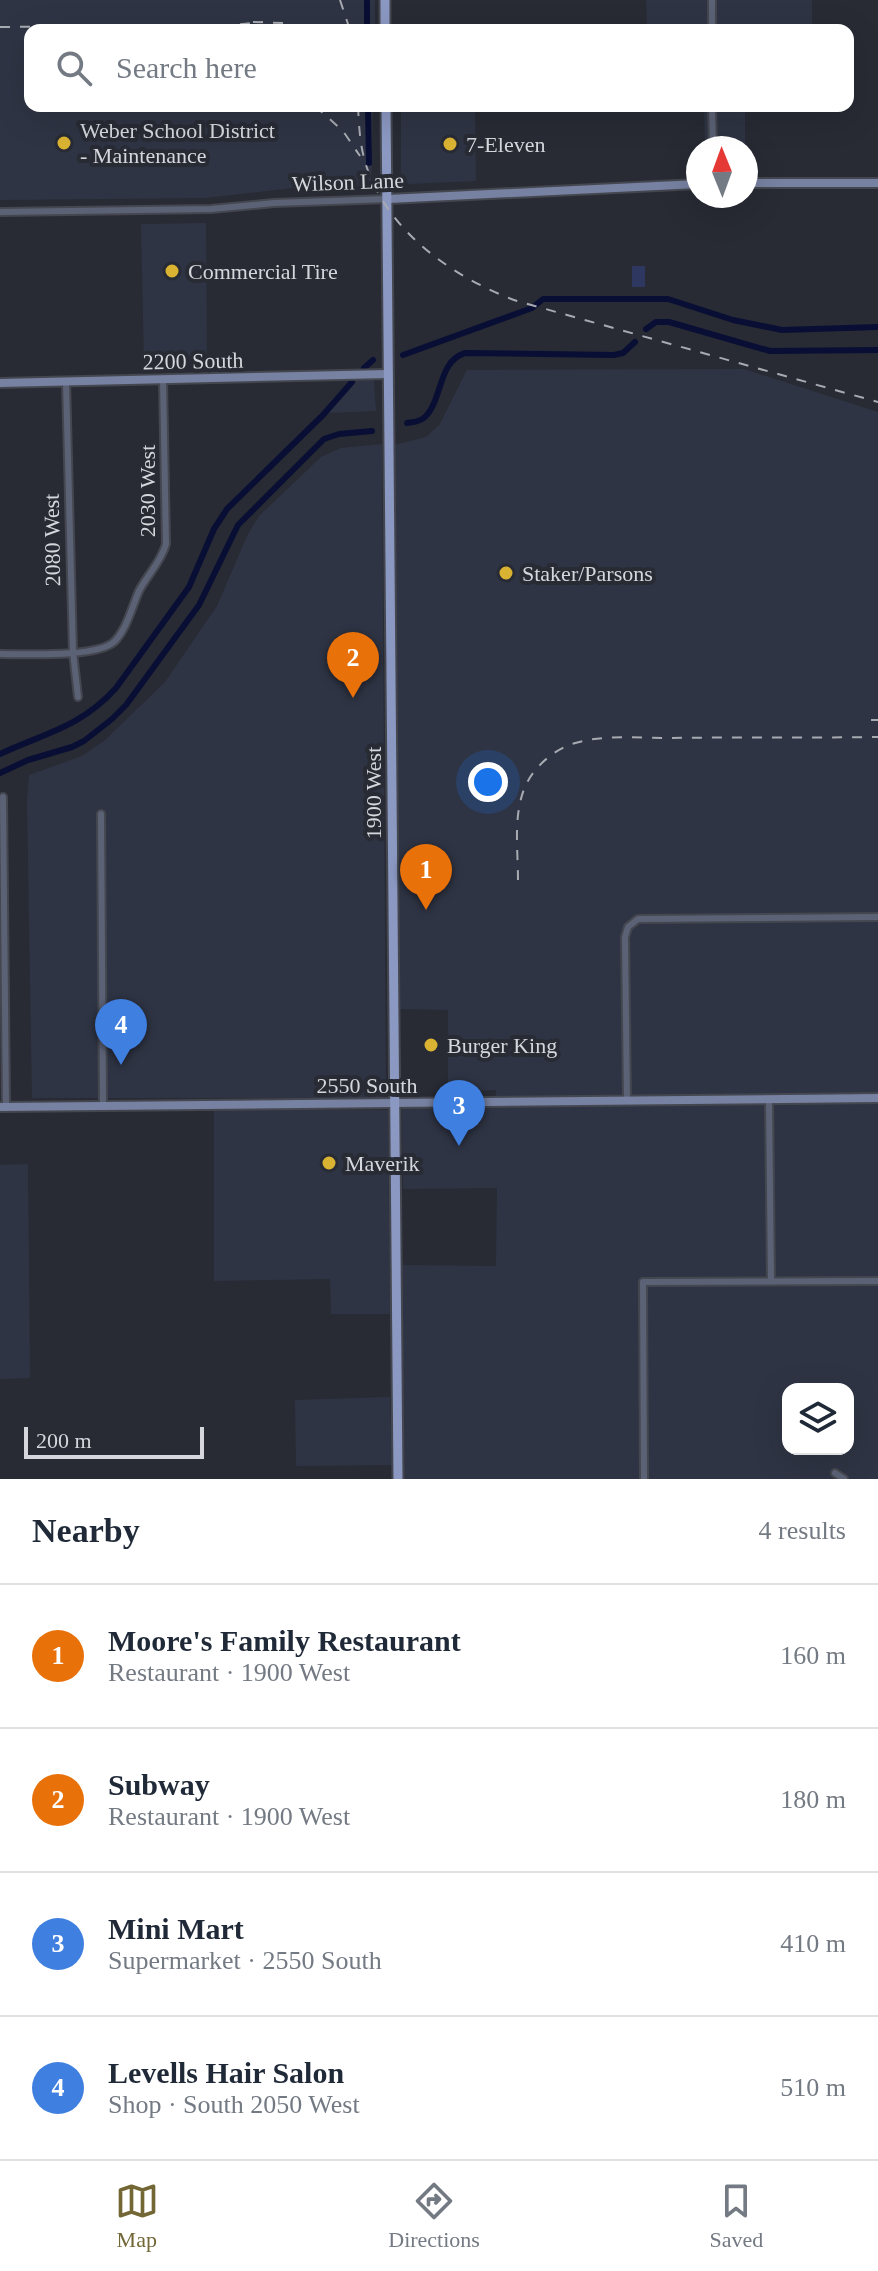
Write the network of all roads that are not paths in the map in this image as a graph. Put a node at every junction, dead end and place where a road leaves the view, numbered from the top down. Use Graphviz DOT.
graph roads {
  1 [pos="385,0"];
  2 [pos="712,0"];
  3 [pos="385,24"];
  4 [pos="712,24"];
  5 [pos="386,112"];
  6 [pos="712,112"];
  7 [pos="713,136"];
  8 [pos="758,183"];
  9 [pos="878,183"];
  10 [pos="686,185"];
  11 [pos="388,199"];
  12 [pos="0,212"];
  13 [pos="388,374"];
  14 [pos="163,379"];
  15 [pos="66,381"];
  16 [pos="0,383"];
  17 [pos="73,652"];
  18 [pos="0,654"];
  19 [pos="78,697"];
  20 [pos="3,797"];
  21 [pos="101,814"];
  22 [pos="2,835"];
  23 [pos="878,917"];
  24 [pos="2,972"];
  25 [pos="3,1016"];
  26 [pos="3,1068"];
  27 [pos="878,1098"];
  28 [pos="769,1099"];
  29 [pos="627,1101"];
  30 [pos="394,1103"];
  31 [pos="103,1105"];
  32 [pos="3,1107"];
  33 [pos="771,1281"];
  34 [pos="878,1281"];
  35 [pos="835,1473"];
  36 [pos="398,1479"];
  37 [pos="644,1479"];
  38 [pos="844,1479"];
  1 -- 3 [label="main road"];
  2 -- 4 [label="street"];
  5 -- 11 [label="main road, 1900 West"];
  6 -- 7 [label="street"];
  8 -- 9 [label="main road"];
  10 -- 11 [label="main road, Wilson Lane"];
  11 -- 12 [label="street, Wilson Lane"];
  11 -- 13 [label="main road, 1900 West"];
  13 -- 14 [label="main road, 2200 South"];
  13 -- 30 [label="main road, 1900 West"];
  14 -- 15 [label="main road, 2200 South"];
  14 -- 17 [label="street, 2030 West"];
  15 -- 16 [label="main road, 2200 South"];
  15 -- 17 [label="street, 2080 West"];
  17 -- 18 [label="street, 2030 West"];
  17 -- 19 [label="street, 2080 West"];
  20 -- 22 [label="street"];
  21 -- 31 [label="street"];
  22 -- 24 [label="street"];
  23 -- 29 [label="street"];
  24 -- 25 [label="street"];
  25 -- 26 [label="street"];
  26 -- 32 [label="street"];
  27 -- 28 [label="main road, 2550 South"];
  28 -- 29 [label="main road, 2550 South"];
  28 -- 33 [label="street"];
  29 -- 30 [label="main road, 2550 South"];
  30 -- 31 [label="main road, 2550 South"];
  30 -- 36 [label="main road, 1900 West"];
  31 -- 32 [label="main road, 2550 South"];
  33 -- 34 [label="street"];
  33 -- 37 [label="street"];
  35 -- 38 [label="street"];
}
